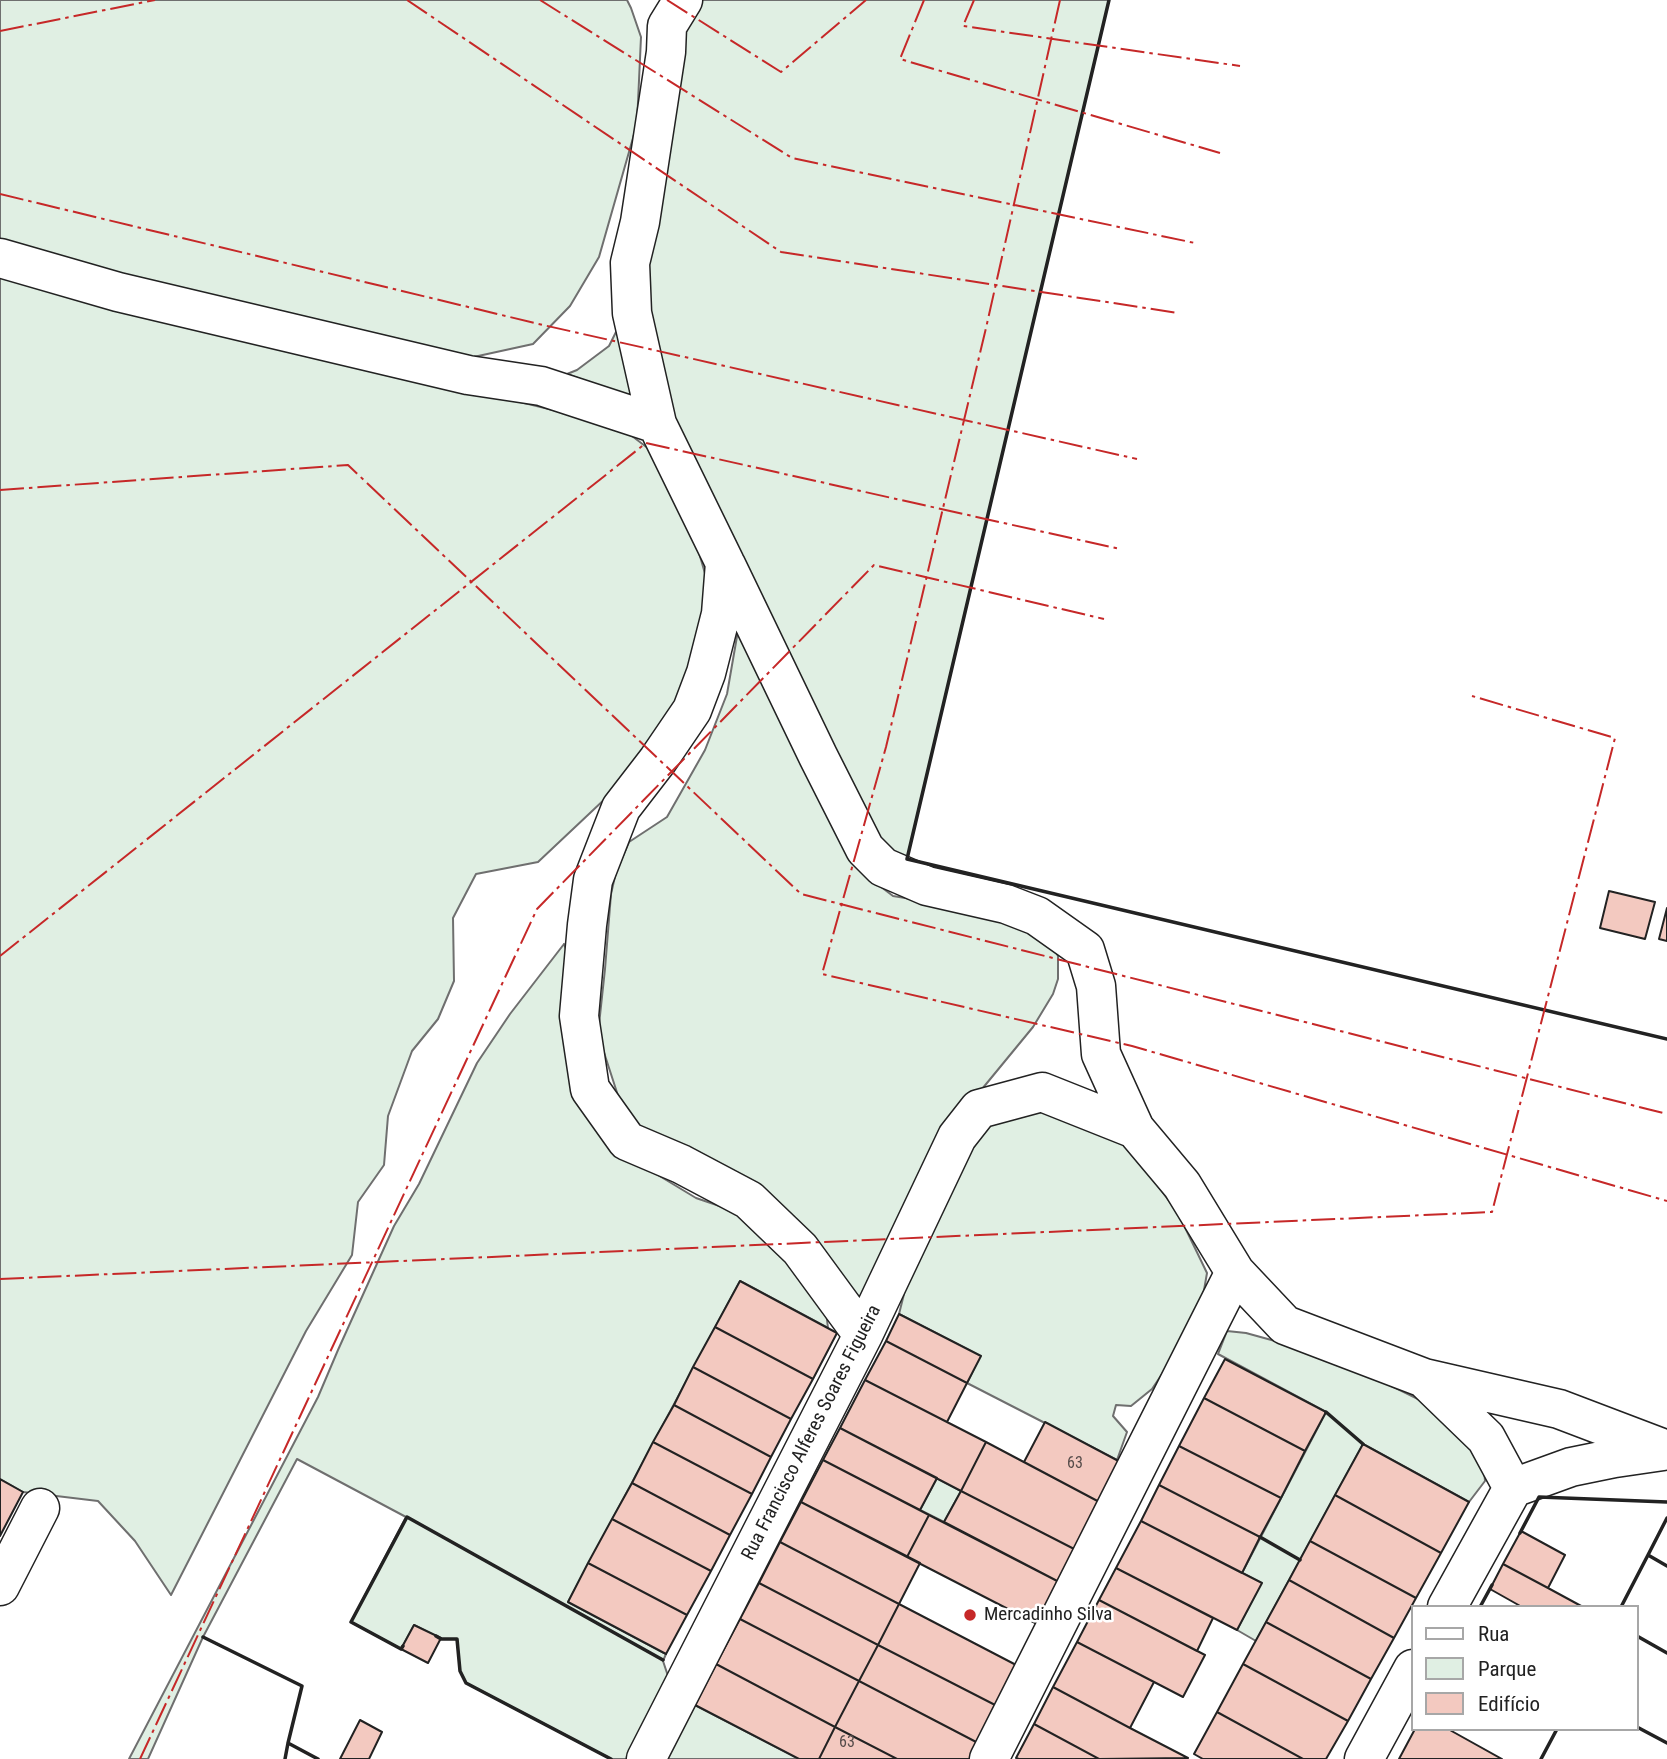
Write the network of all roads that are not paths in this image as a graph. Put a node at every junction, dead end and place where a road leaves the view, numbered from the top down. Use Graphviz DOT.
graph roads {
  1 [pos="668,9"];
  2 [pos="0,258"];
  3 [pos="657,424"];
  4 [pos="725,563"];
  5 [pos="1135,1129"];
  6 [pos="1235,1272"];
  7 [pos="863,1335"];
  8 [pos="1424,1378"];
  9 [pos="1667,1450"];
  10 [pos="1513,1488"];
  11 [pos="40,1508"];
  12 [pos="0,1586"];
  13 [pos="1448,1605"];
  14 [pos="1412,1671"];
  15 [pos="646,1759"];
  16 [pos="989,1759"];
  17 [pos="1364,1759"];
  1 -- 3 [label="street"];
  2 -- 3 [label="street"];
  3 -- 4 [label="street"];
  4 -- 5 [label="street"];
  4 -- 7 [label="street"];
  5 -- 6 [label="street"];
  5 -- 7 [label="street, Rua Francisco Alferes Soares Figueira"];
  6 -- 8 [label="street"];
  6 -- 16 [label="street"];
  7 -- 15 [label="street, Rua Francisco Alferes Soares Figueira"];
  8 -- 9 [label="street"];
  8 -- 10 [label="street"];
  9 -- 10 [label="street"];
  10 -- 13 [label="street"];
  11 -- 12 [label="street"];
  14 -- 17 [label="street"];
}
